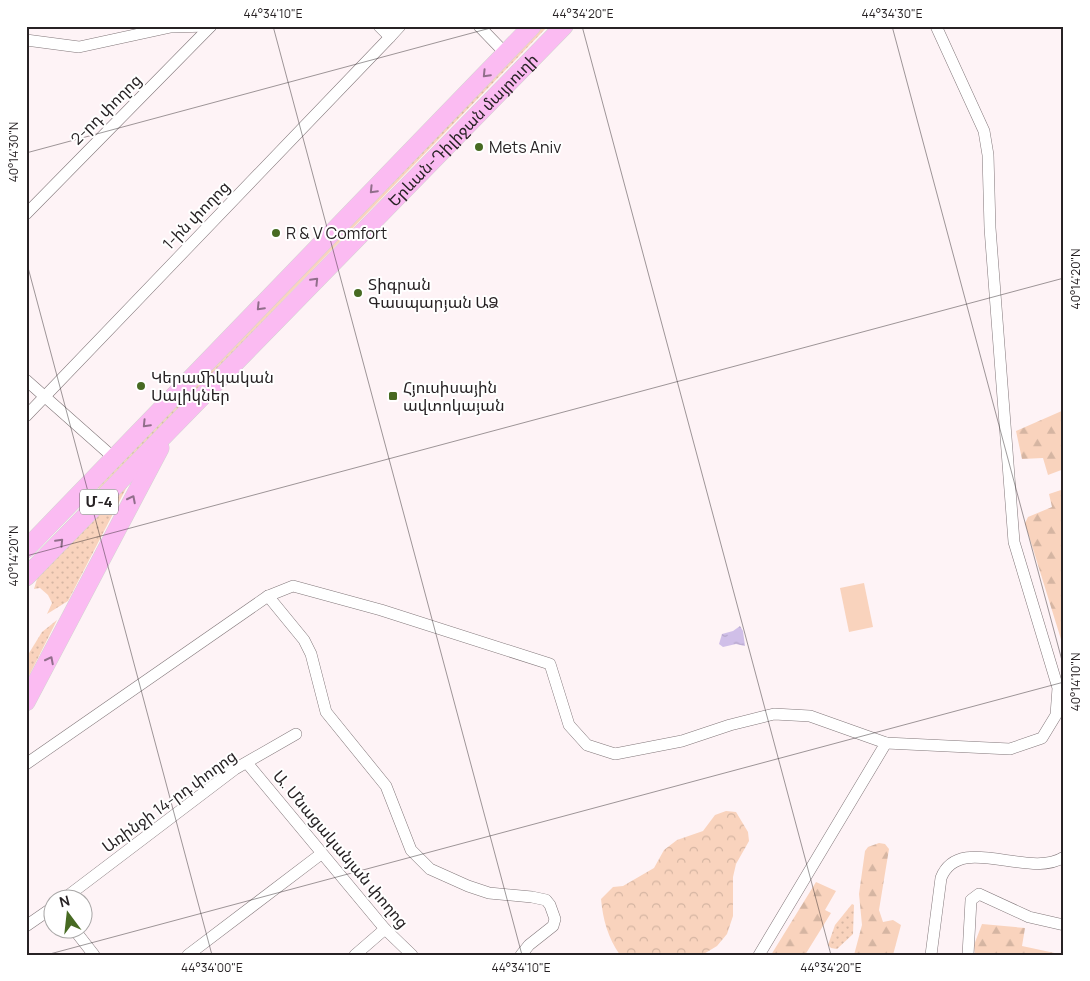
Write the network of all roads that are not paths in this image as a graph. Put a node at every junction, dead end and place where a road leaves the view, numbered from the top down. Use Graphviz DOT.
graph roads {
  1 [pos="379,26"];
  2 [pos="400,26"];
  3 [pos="479,26"];
  4 [pos="532,26"];
  5 [pos="564,26"];
  6 [pos="936,26"];
  7 [pos="211,27"];
  8 [pos="390,37"];
  9 [pos="26,40"];
  10 [pos="505,53"];
  11 [pos="26,214"];
  12 [pos="26,380"];
  13 [pos="45,397"];
  14 [pos="26,416"];
  15 [pos="172,428"];
  16 [pos="114,458"];
  17 [pos="84,490"];
  18 [pos="97,504"];
  19 [pos="26,549"];
  20 [pos="26,577"];
  21 [pos="268,596"];
  22 [pos="26,702"];
  23 [pos="296,734"];
  24 [pos="886,743"];
  25 [pos="247,763"];
  26 [pos="26,764"];
  27 [pos="321,854"];
  28 [pos="1064,857"];
  29 [pos="78,888"];
  30 [pos="42,915"];
  31 [pos="1064,925"];
  32 [pos="26,926"];
  33 [pos="385,929"];
  34 [pos="81,938"];
  35 [pos="94,955"];
  36 [pos="188,955"];
  37 [pos="355,955"];
  38 [pos="412,955"];
  39 [pos="521,955"];
  40 [pos="759,955"];
  41 [pos="931,955"];
  42 [pos="968,955"];
  1 -- 8 [label="street"];
  2 -- 8 [label="street, 1-ին փողոց"];
  3 -- 10 [label="street"];
  4 -- 10 [label="highway, Երևան-Դիլիջան մայրուղի / Մ-4"];
  15 -- 5 [label="highway, Երևան-Դիլիջան մայրուղի / Մ-4, one-way"];
  6 -- 24 [label="street"];
  7 -- 9 [label="street"];
  7 -- 11 [label="street, 2-րդ փողոց"];
  8 -- 13 [label="street, 1-ին փողոց"];
  10 -- 16 [label="highway, Երևան-Դիլիջան մայրուղի / Մ-4, one-way"];
  12 -- 13 [label="street"];
  13 -- 14 [label="street, 1-ին փողոց"];
  13 -- 16 [label="street"];
  15 -- 18 [label="highway, Երևան-Դիլիջան մայրուղի / Մ-4"];
  22 -- 15 [label="highway, one-way"];
  16 -- 17 [label="highway, Երևան-Դիլիջան մայրուղի / Մ-4"];
  17 -- 18 [label="highway"];
  17 -- 19 [label="highway, Երևան-Դիլիջան մայրուղի / Մ-4"];
  20 -- 18 [label="highway, Երևան-Դիլիջան մայրուղի / Մ-4, one-way"];
  21 -- 24 [label="street"];
  21 -- 26 [label="street"];
  21 -- 39 [label="street"];
  23 -- 25 [label="street, Առինջի 14-րդ փողոց"];
  24 -- 40 [label="street"];
  25 -- 27 [label="street, Ա. Մնացականյան փողոց"];
  25 -- 29 [label="street, Առինջի 14-րդ փողոց"];
  27 -- 33 [label="street, Ա. Մնացականյան փողոց"];
  27 -- 36 [label="street"];
  28 -- 41 [label="street"];
  30 -- 32 [label="street"];
  31 -- 42 [label="street"];
  33 -- 37 [label="street"];
  33 -- 38 [label="street, Ա. Մնացականյան փողոց"];
  34 -- 35 [label="street"];
}
